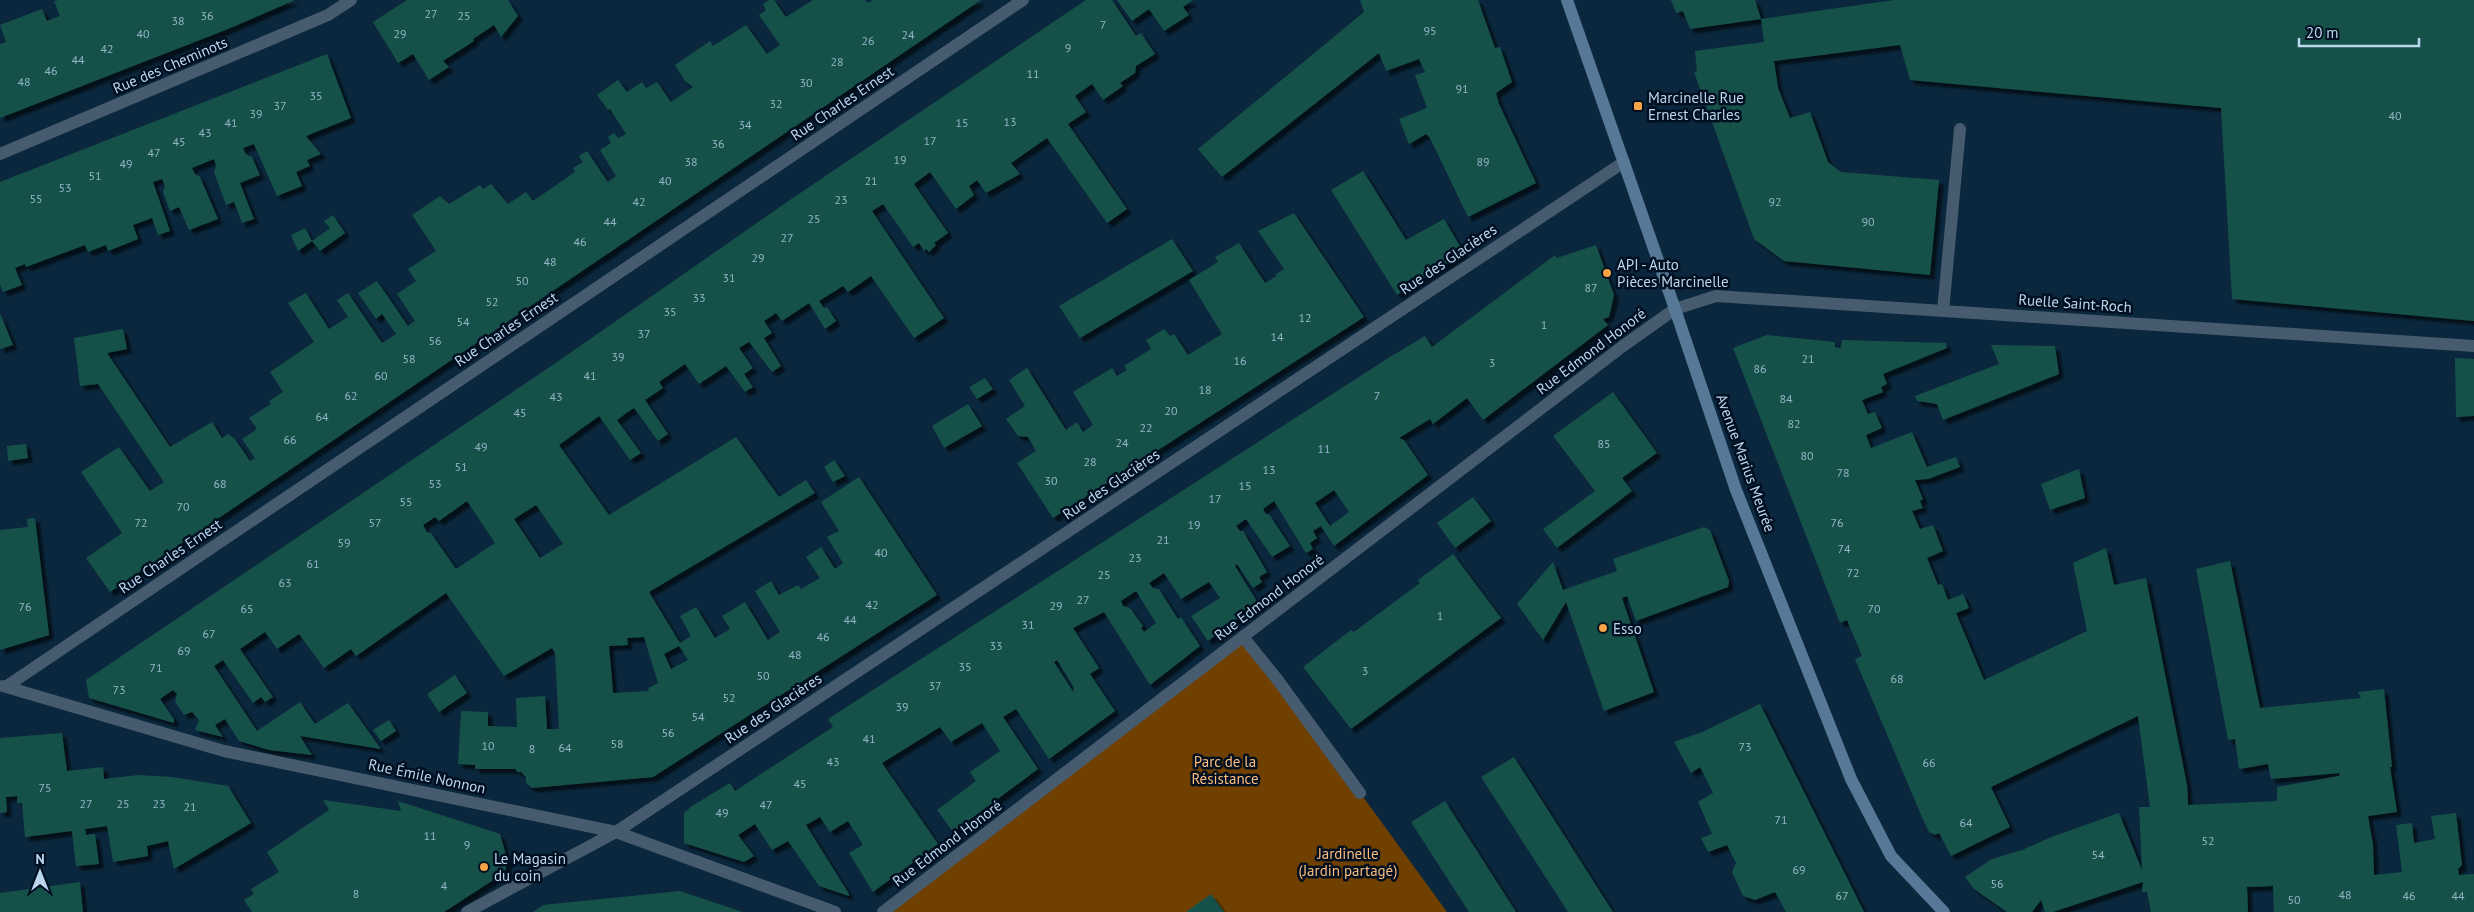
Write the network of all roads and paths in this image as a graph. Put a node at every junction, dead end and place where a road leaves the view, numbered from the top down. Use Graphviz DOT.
graph roads {
  1 [pos="351,0"];
  2 [pos="1023,0"];
  3 [pos="1567,0"];
  4 [pos="1960,129"];
  5 [pos="0,154"];
  6 [pos="1624,162"];
  7 [pos="1675,308"];
  8 [pos="1944,311"];
  9 [pos="2474,346"];
  10 [pos="1243,637"];
  11 [pos="4,686"];
  12 [pos="1360,793"];
  13 [pos="616,832"];
  14 [pos="467,912"];
  15 [pos="835,912"];
  16 [pos="883,912"];
  17 [pos="1944,912"];
  1 -- 5 [label="street, Rue des Cheminots"];
  2 -- 11 [label="street, Rue Charles Ernest"];
  3 -- 6 [label="main road, Avenue Marius Meurée"];
  4 -- 8 [label="street"];
  6 -- 7 [label="main road, Avenue Marius Meurée"];
  6 -- 13 [label="street, Rue des Glacières"];
  7 -- 8 [label="street, Ruelle Saint-Roch"];
  7 -- 10 [label="street, Rue Edmond Honoré"];
  7 -- 17 [label="main road, Avenue Marius Meurée"];
  8 -- 9 [label="street, Ruelle Saint-Roch"];
  10 -- 12 [label="street"];
  10 -- 16 [label="street, Rue Edmond Honoré"];
  11 -- 13 [label="street, Rue Émile Nonnon"];
  13 -- 14 [label="street, Rue des Glacières"];
  13 -- 15 [label="street, Rue Émile Nonnon"];
}
